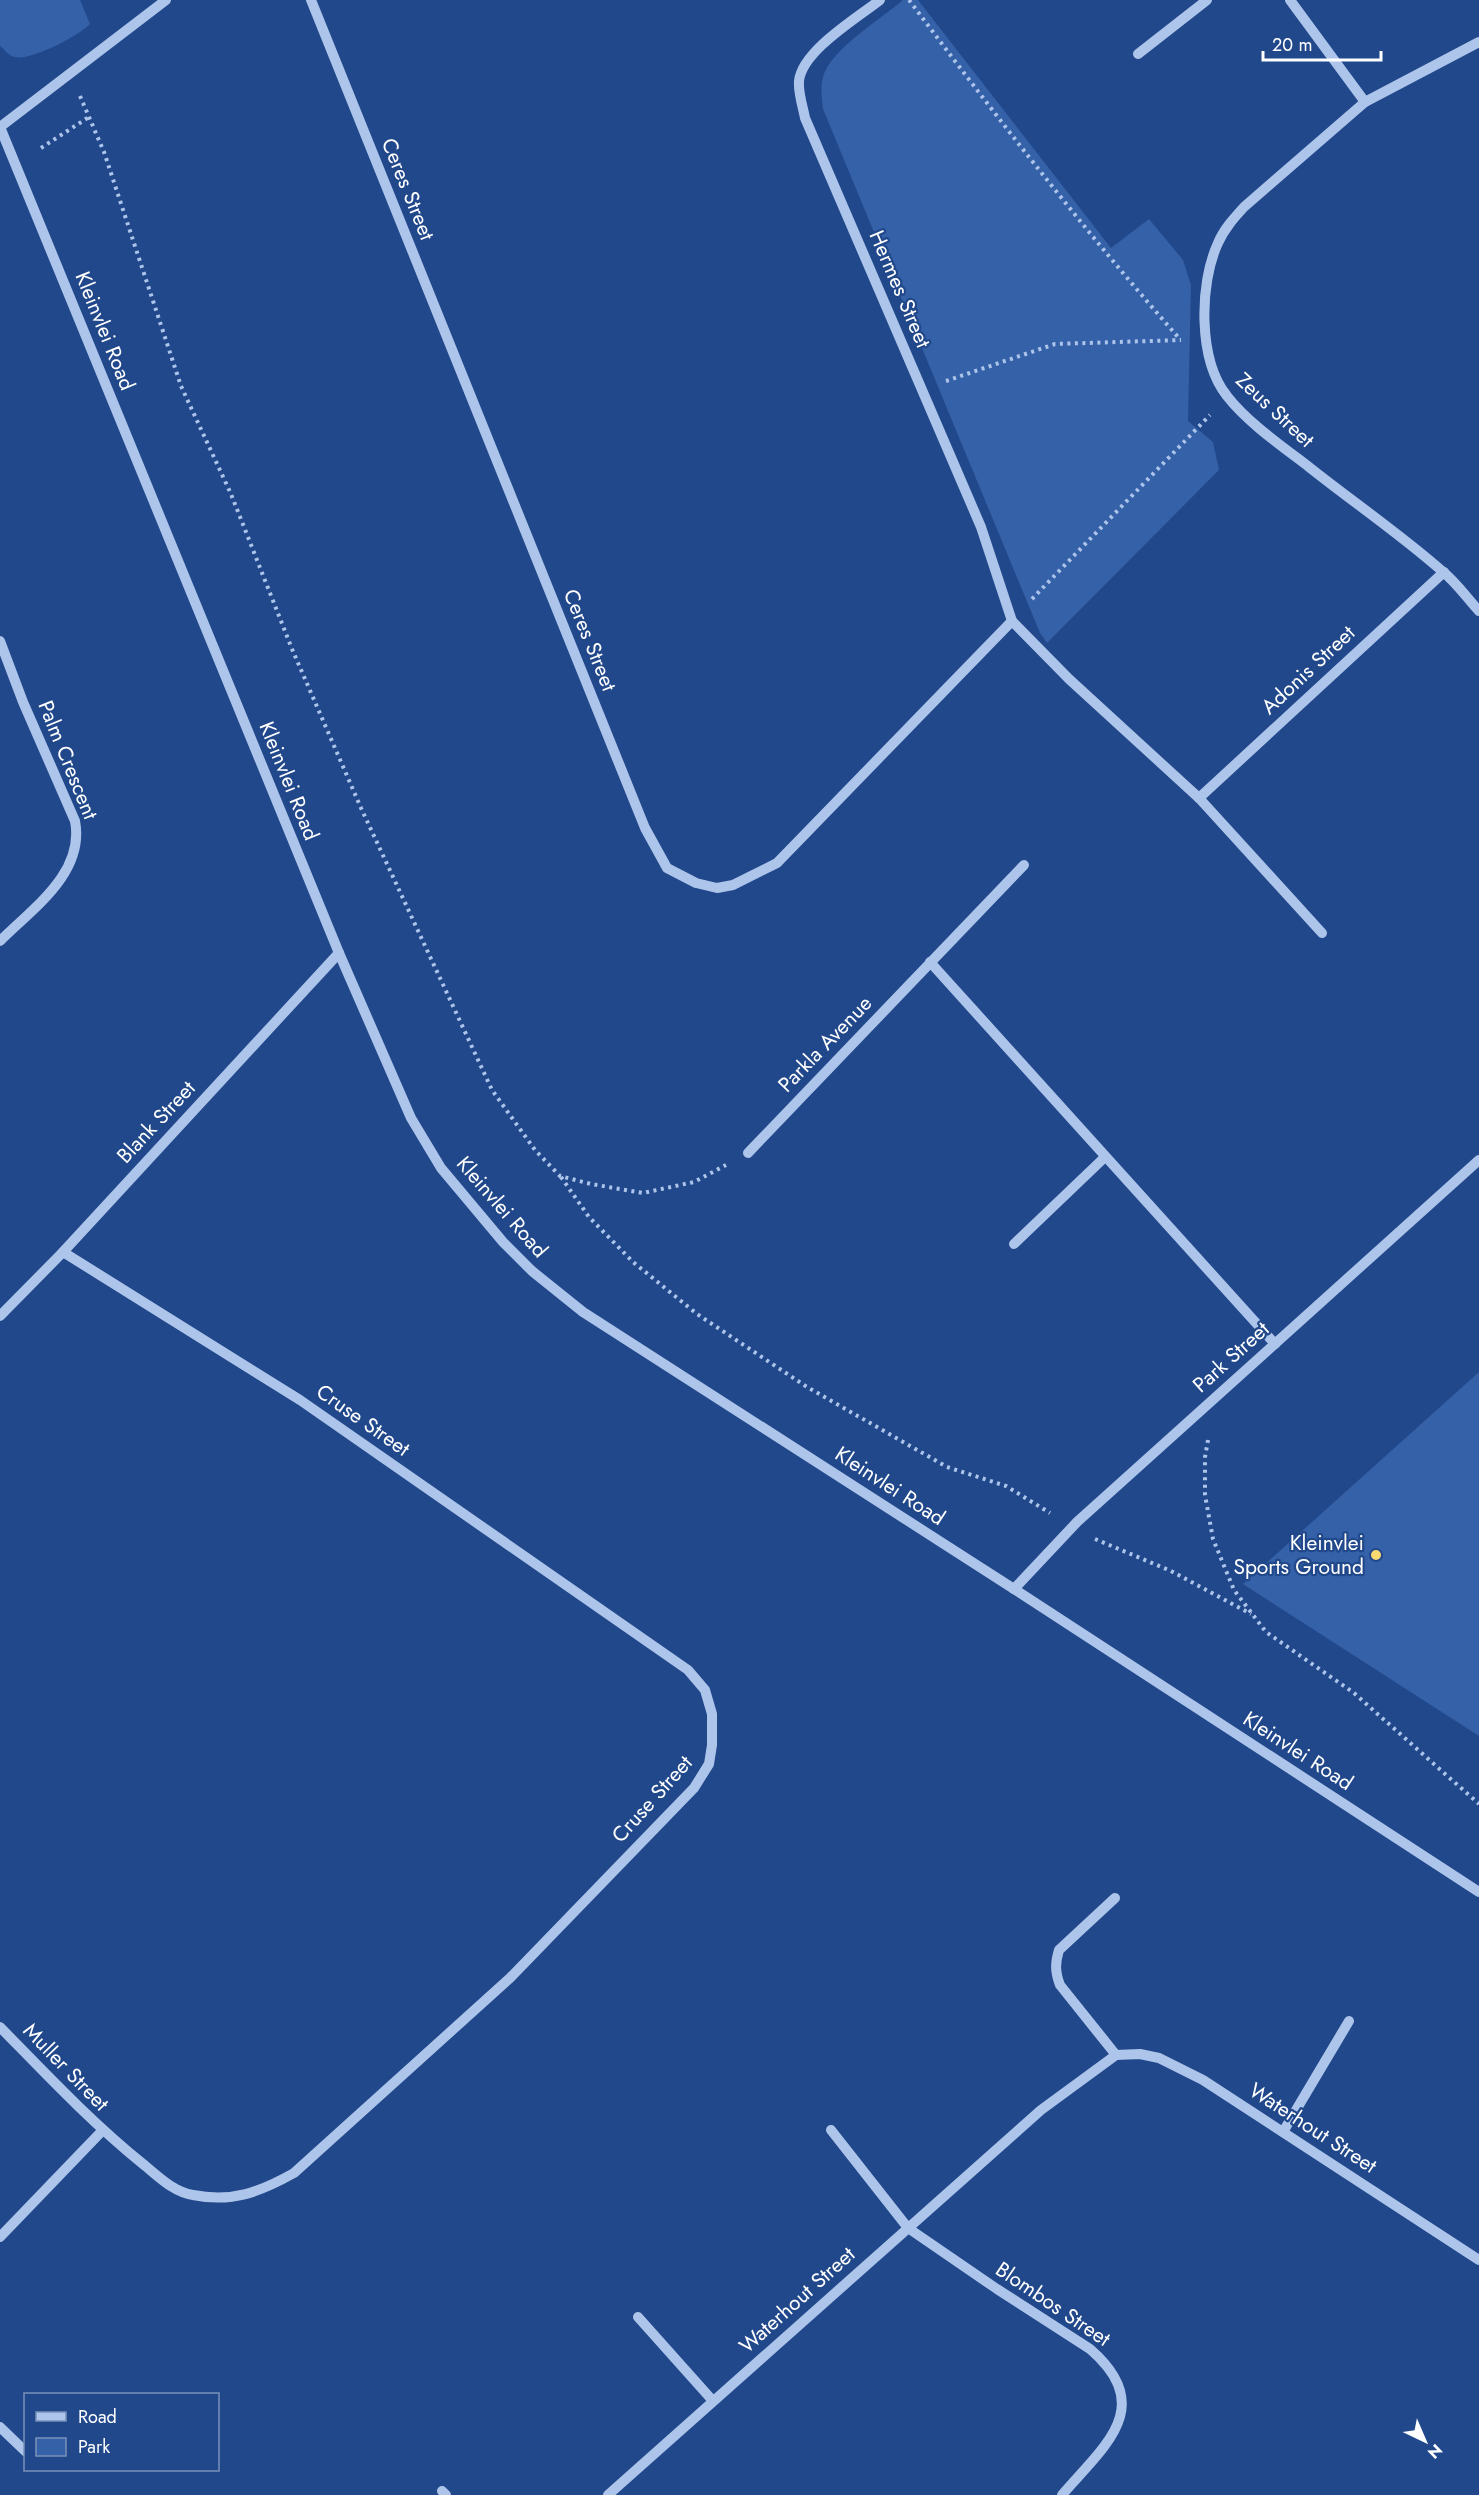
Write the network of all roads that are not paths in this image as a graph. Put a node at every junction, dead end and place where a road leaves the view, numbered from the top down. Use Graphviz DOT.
graph roads {
  1 [pos="166,0"];
  2 [pos="311,0"];
  3 [pos="880,0"];
  4 [pos="1208,0"];
  5 [pos="1290,0"];
  6 [pos="1479,42"];
  7 [pos="1138,54"];
  8 [pos="1365,102"];
  9 [pos="0,127"];
  10 [pos="1444,572"];
  11 [pos="1479,611"];
  12 [pos="1012,621"];
  13 [pos="0,641"];
  14 [pos="1199,798"];
  15 [pos="1024,865"];
  16 [pos="1322,933"];
  17 [pos="0,941"];
  18 [pos="339,953"];
  19 [pos="930,962"];
  20 [pos="748,1153"];
  21 [pos="1105,1157"];
  22 [pos="1479,1160"];
  23 [pos="1014,1244"];
  24 [pos="63,1252"];
  25 [pos="0,1316"];
  26 [pos="1275,1344"];
  27 [pos="1014,1589"];
  28 [pos="1479,1892"];
  29 [pos="1115,1898"];
  30 [pos="1349,2021"];
  31 [pos="0,2027"];
  32 [pos="1116,2055"];
  33 [pos="831,2130"];
  34 [pos="102,2131"];
  35 [pos="1283,2132"];
  36 [pos="908,2228"];
  37 [pos="0,2237"];
  38 [pos="1479,2260"];
  39 [pos="638,2317"];
  40 [pos="712,2401"];
  41 [pos="0,2427"];
  42 [pos="24,2450"];
  43 [pos="608,2495"];
  44 [pos="1062,2495"];
  1 -- 9 [label="street"];
  2 -- 12 [label="street, Ceres Street"];
  3 -- 12 [label="street, Hermes Street"];
  4 -- 7 [label="street"];
  5 -- 8 [label="street"];
  6 -- 8 [label="street, Zeus Street"];
  8 -- 10 [label="street, Zeus Street"];
  9 -- 18 [label="street, Kleinvlei Road"];
  10 -- 11 [label="street, Zeus Street"];
  10 -- 14 [label="street, Adonis Street"];
  12 -- 14 [label="street"];
  13 -- 17 [label="street, Palm Crescent"];
  14 -- 16 [label="street"];
  15 -- 19 [label="street, Parkla Avenue"];
  18 -- 24 [label="street, Blank Street"];
  18 -- 27 [label="street, Kleinvlei Road"];
  19 -- 20 [label="street, Parkla Avenue"];
  19 -- 21 [label="street"];
  21 -- 23 [label="street"];
  21 -- 26 [label="street"];
  22 -- 26 [label="street, Park Street"];
  24 -- 25 [label="street, Blank Street"];
  24 -- 34 [label="street, Cruse Street"];
  26 -- 27 [label="street, Park Street"];
  27 -- 28 [label="street, Kleinvlei Road"];
  29 -- 32 [label="street"];
  30 -- 35 [label="street"];
  31 -- 34 [label="street, Muller Street"];
  32 -- 35 [label="street, Waterhout Street"];
  32 -- 36 [label="street, Waterhout Street"];
  33 -- 36 [label="street"];
  34 -- 37 [label="street, Muller Street"];
  35 -- 38 [label="street, Waterhout Street"];
  36 -- 40 [label="street, Waterhout Street"];
  36 -- 44 [label="street, Blombos Street"];
  39 -- 40 [label="street"];
  40 -- 43 [label="street, Waterhout Street"];
  41 -- 42 [label="street"];
}
